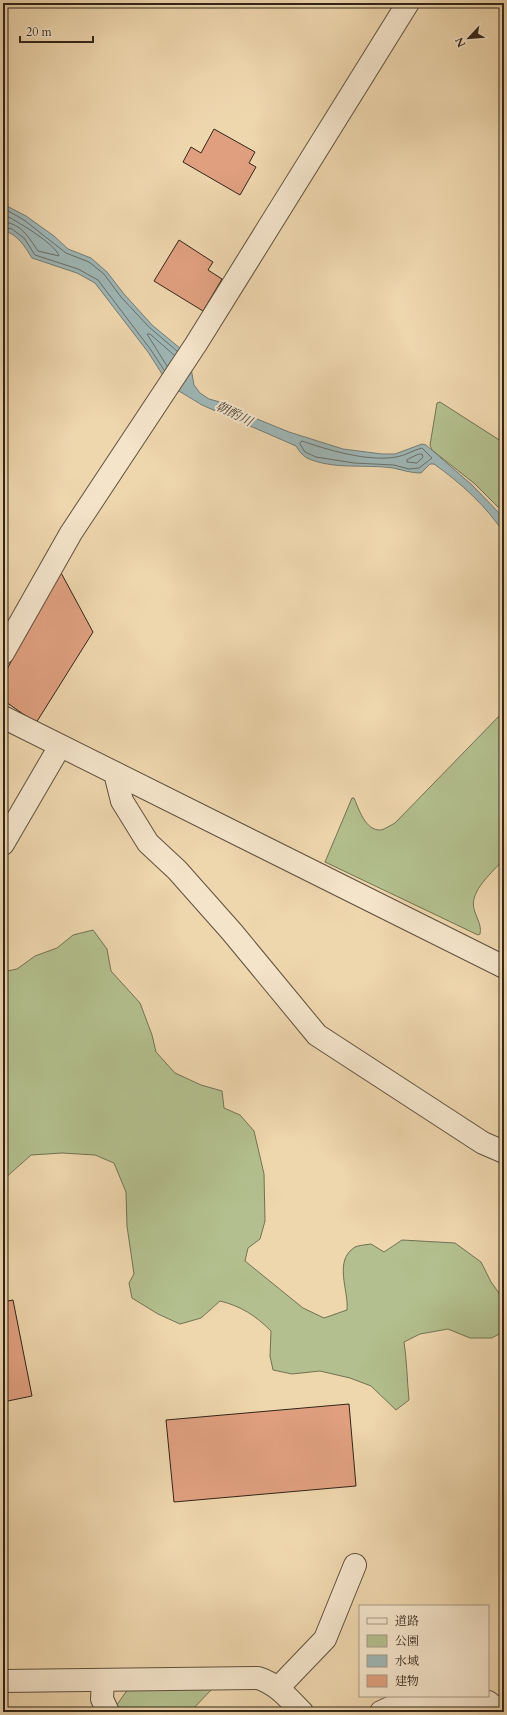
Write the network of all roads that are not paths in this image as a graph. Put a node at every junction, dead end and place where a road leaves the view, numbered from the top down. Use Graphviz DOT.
graph roads {
  1 [pos="408,3"];
  2 [pos="3,653"];
  3 [pos="3,717"];
  4 [pos="60,746"];
  5 [pos="115,773"];
  6 [pos="3,844"];
  7 [pos="504,967"];
  8 [pos="504,1152"];
  9 [pos="355,1565"];
  10 [pos="102,1680"];
  11 [pos="3,1681"];
  12 [pos="278,1688"];
  13 [pos="108,1712"];
  14 [pos="302,1712"];
  15 [pos="381,1712"];
  16 [pos="501,1712"];
  1 -- 2 [label="street"];
  3 -- 4 [label="street"];
  4 -- 5 [label="street"];
  4 -- 6 [label="street"];
  5 -- 7 [label="street"];
  5 -- 8 [label="street"];
  9 -- 12 [label="street"];
  10 -- 11 [label="street"];
  10 -- 12 [label="street"];
  10 -- 13 [label="street"];
  12 -- 14 [label="street"];
  15 -- 16 [label="street"];
}
